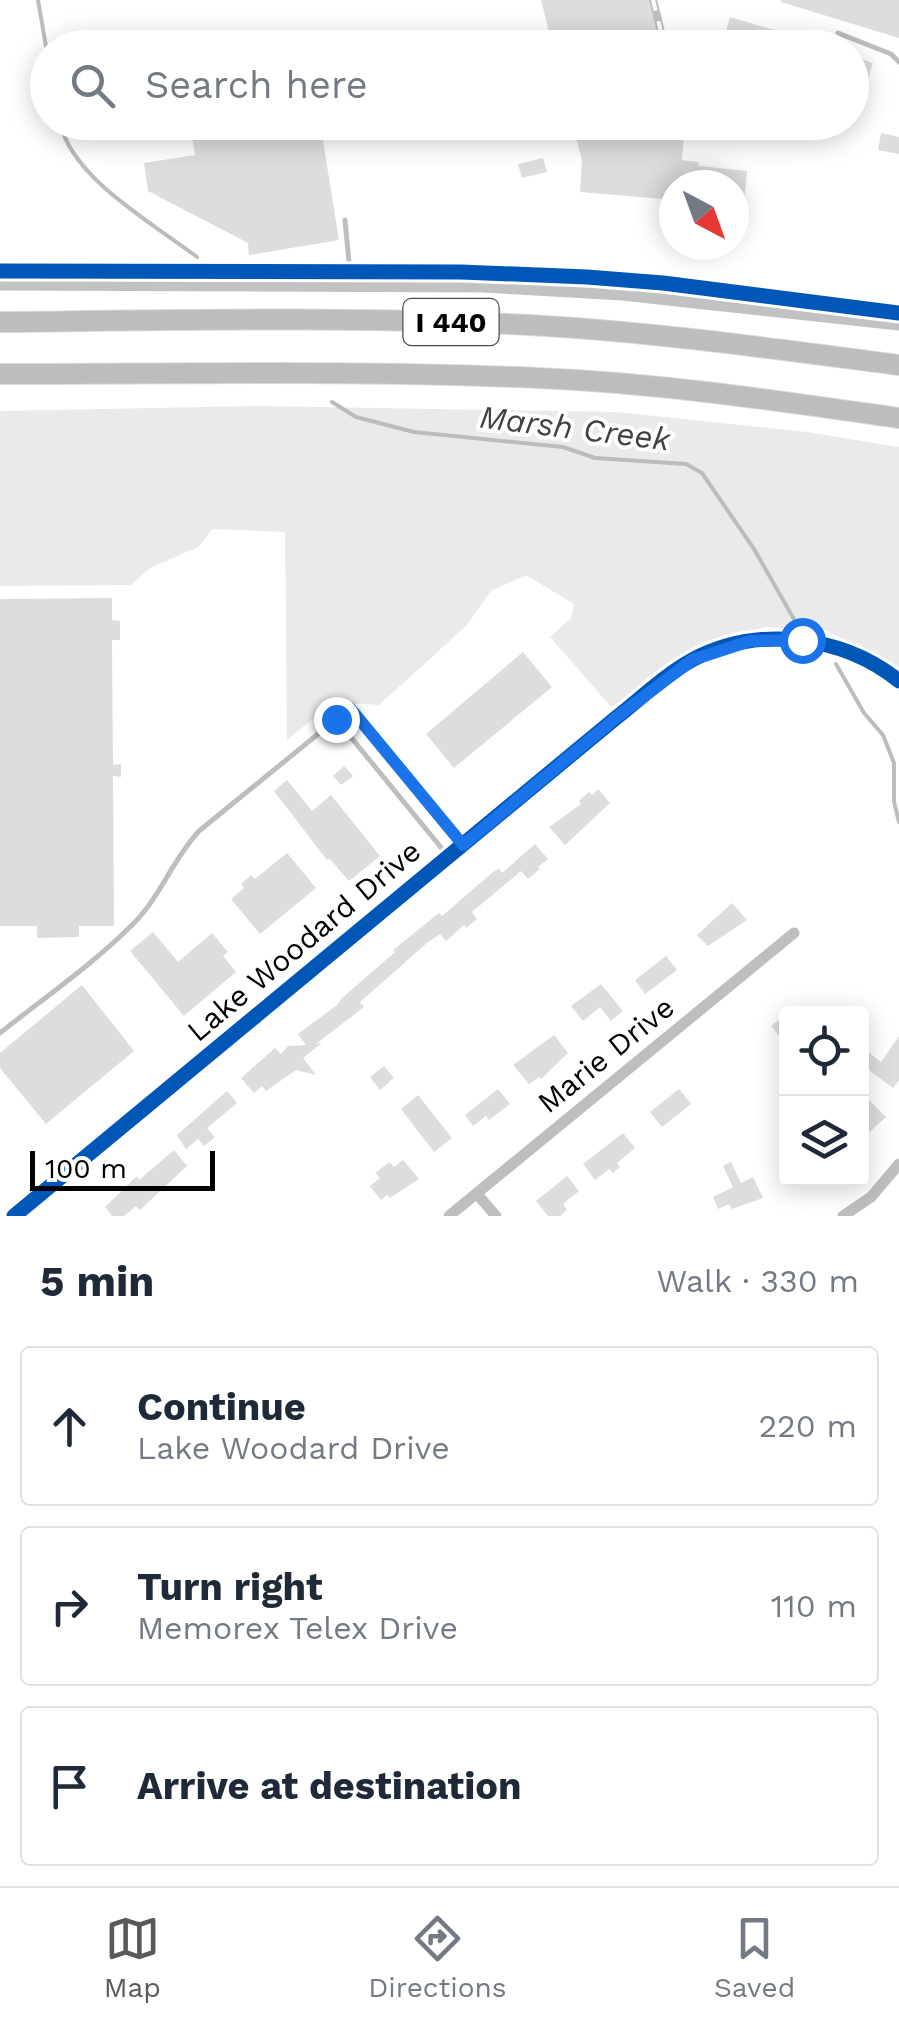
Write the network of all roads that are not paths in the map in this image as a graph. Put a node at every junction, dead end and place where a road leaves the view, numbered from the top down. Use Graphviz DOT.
graph roads {
  1 [pos="869,45"];
  2 [pos="899,62"];
  3 [pos="344,220"];
  4 [pos="0,283"];
  5 [pos="351,286"];
  6 [pos="0,322"];
  7 [pos="899,323"];
  8 [pos="899,366"];
  9 [pos="0,374"];
  10 [pos="899,418"];
  11 [pos="899,680"];
  12 [pos="336,719"];
  13 [pos="463,845"];
  14 [pos="449,856"];
  15 [pos="794,933"];
  16 [pos="0,1033"];
  17 [pos="899,1164"];
  18 [pos="476,1194"];
  19 [pos="14,1216"];
  20 [pos="449,1216"];
  21 [pos="496,1216"];
  22 [pos="843,1216"];
  1 -- 2 [label="lane"];
  3 -- 5 [label="lane"];
  4 -- 5 [label="street"];
  5 -- 7 [label="street"];
  6 -- 8 [label="highway, I 440"];
  9 -- 10 [label="highway, I 440"];
  11 -- 13 [label="street, Lake Woodard Drive"];
  12 -- 13 [label="lane"];
  12 -- 14 [label="lane"];
  12 -- 16 [label="lane"];
  13 -- 14 [label="street, Lake Woodard Drive"];
  14 -- 19 [label="street, Lake Woodard Drive"];
  15 -- 18 [label="street, Marie Drive"];
  17 -- 22 [label="street"];
  18 -- 20 [label="street, Marie Drive"];
  18 -- 21 [label="street"];
}
